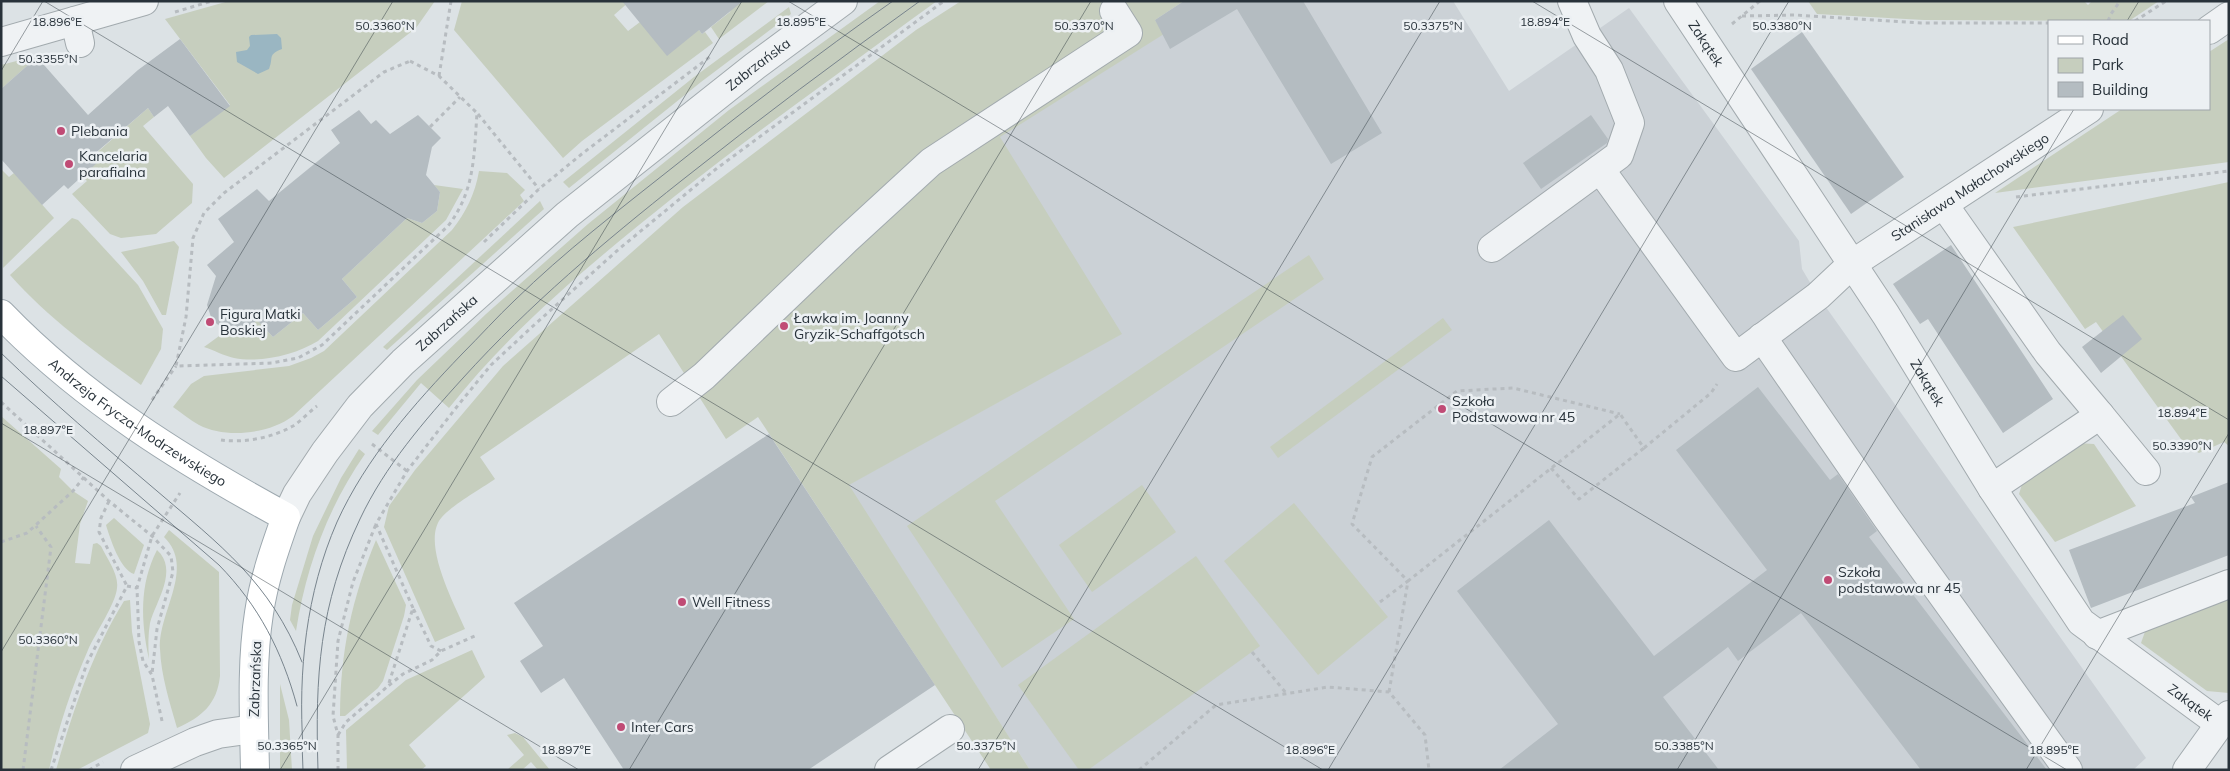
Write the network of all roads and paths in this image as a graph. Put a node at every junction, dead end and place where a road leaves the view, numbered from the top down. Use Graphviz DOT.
graph roads {
  1 [pos="144,1"];
  2 [pos="451,1"];
  3 [pos="843,1"];
  4 [pos="944,1"];
  5 [pos="1572,1"];
  6 [pos="1678,1"];
  7 [pos="1760,1"];
  8 [pos="2120,1"];
  9 [pos="2166,1"];
  10 [pos="1114,11"];
  11 [pos="1742,16"];
  12 [pos="2229,16"];
  13 [pos="2108,20"];
  14 [pos="2138,20"];
  15 [pos="2048,23"];
  16 [pos="1730,26"];
  17 [pos="2210,29"];
  18 [pos="1,42"];
  19 [pos="717,52"];
  20 [pos="438,76"];
  21 [pos="460,97"];
  22 [pos="2087,110"];
  23 [pos="477,113"];
  24 [pos="430,127"];
  25 [pos="1600,169"];
  26 [pos="2229,171"];
  27 [pos="539,189"];
  28 [pos="2006,198"];
  29 [pos="1944,205"];
  30 [pos="477,248"];
  31 [pos="1492,248"];
  32 [pos="1852,264"];
  33 [pos="1,314"];
  34 [pos="1762,337"];
  35 [pos="1736,357"];
  36 [pos="176,366"];
  37 [pos="1,402"];
  38 [pos="671,402"];
  39 [pos="150,403"];
  40 [pos="320,403"];
  41 [pos="1620,414"];
  42 [pos="2100,415"];
  43 [pos="214,440"];
  44 [pos="1644,448"];
  45 [pos="1551,468"];
  46 [pos="2146,471"];
  47 [pos="84,477"];
  48 [pos="1992,488"];
  49 [pos="109,501"];
  50 [pos="286,517"];
  51 [pos="376,524"];
  52 [pos="36,526"];
  53 [pos="152,536"];
  54 [pos="1,542"];
  55 [pos="1408,581"];
  56 [pos="2229,584"];
  57 [pos="127,586"];
  58 [pos="137,588"];
  59 [pos="1380,602"];
  60 [pos="413,608"];
  61 [pos="477,634"];
  62 [pos="2097,635"];
  63 [pos="441,651"];
  64 [pos="1252,652"];
  65 [pos="388,686"];
  66 [pos="1389,692"];
  67 [pos="1287,694"];
  68 [pos="2224,720"];
  69 [pos="254,729"];
  70 [pos="950,729"];
  71 [pos="338,735"];
  72 [pos="23,770"];
  73 [pos="51,770"];
  74 [pos="135,770"];
  75 [pos="255,770"];
  76 [pos="338,770"];
  77 [pos="889,770"];
  78 [pos="1139,770"];
  79 [pos="1429,770"];
  80 [pos="2068,770"];
  81 [pos="2186,770"];
  1 -- 18 [label="street"];
  2 -- 20 [label="path"];
  3 -- 50 [label="street, Zabrzańska"];
  4 -- 51 [label="path"];
  5 -- 25 [label="street"];
  6 -- 32 [label="street, Zakątek"];
  7 -- 11 [label="path"];
  8 -- 13 [label="path"];
  9 -- 14 [label="path"];
  10 -- 38 [label="street"];
  11 -- 15 [label="path"];
  11 -- 16 [label="path"];
  12 -- 17 [label="street"];
  19 -- 27 [label="path"];
  20 -- 21 [label="path"];
  20 -- 36 [label="path"];
  21 -- 23 [label="path"];
  21 -- 24 [label="path"];
  22 -- 29 [label="street, Stanisława Małachowskiego"];
  23 -- 27 [label="path"];
  23 -- 36 [label="path"];
  25 -- 31 [label="street"];
  25 -- 35 [label="street"];
  26 -- 28 [label="path"];
  27 -- 30 [label="path"];
  29 -- 32 [label="street, Stanisława Małachowskiego"];
  29 -- 42 [label="street"];
  32 -- 34 [label="street, Stanisława Małachowskiego"];
  32 -- 48 [label="street, Zakątek"];
  33 -- 50 [label="main road, Andrzeja Frycza-Modrzewskiego"];
  34 -- 35 [label="street, Stanisława Małachowskiego"];
  34 -- 80 [label="street"];
  35 -- 44 [label="path"];
  36 -- 39 [label="path"];
  37 -- 47 [label="path"];
  40 -- 43 [label="path"];
  41 -- 44 [label="path"];
  41 -- 45 [label="path"];
  41 -- 55 [label="path"];
  42 -- 46 [label="street"];
  42 -- 48 [label="street"];
  44 -- 45 [label="path"];
  45 -- 55 [label="path"];
  47 -- 49 [label="path"];
  47 -- 52 [label="path"];
  48 -- 62 [label="street, Zakątek"];
  49 -- 53 [label="path"];
  49 -- 57 [label="path"];
  50 -- 69 [label="main road, Zabrzańska"];
  51 -- 60 [label="path"];
  51 -- 71 [label="path"];
  52 -- 54 [label="path"];
  52 -- 72 [label="path"];
  53 -- 58 [label="path"];
  53 -- 58 [label="path"];
  55 -- 59 [label="path"];
  55 -- 66 [label="path"];
  56 -- 62 [label="street"];
  57 -- 58 [label="path"];
  57 -- 73 [label="path"];
  60 -- 63 [label="path"];
  60 -- 65 [label="path"];
  61 -- 63 [label="path"];
  62 -- 68 [label="street, Zakątek"];
  63 -- 65 [label="path"];
  64 -- 67 [label="path"];
  65 -- 71 [label="path"];
  66 -- 67 [label="path"];
  66 -- 79 [label="path"];
  67 -- 78 [label="path"];
  68 -- 81 [label="street"];
  69 -- 74 [label="street"];
  69 -- 75 [label="main road, Zabrzańska"];
  70 -- 77 [label="street"];
  71 -- 76 [label="path"];
}
